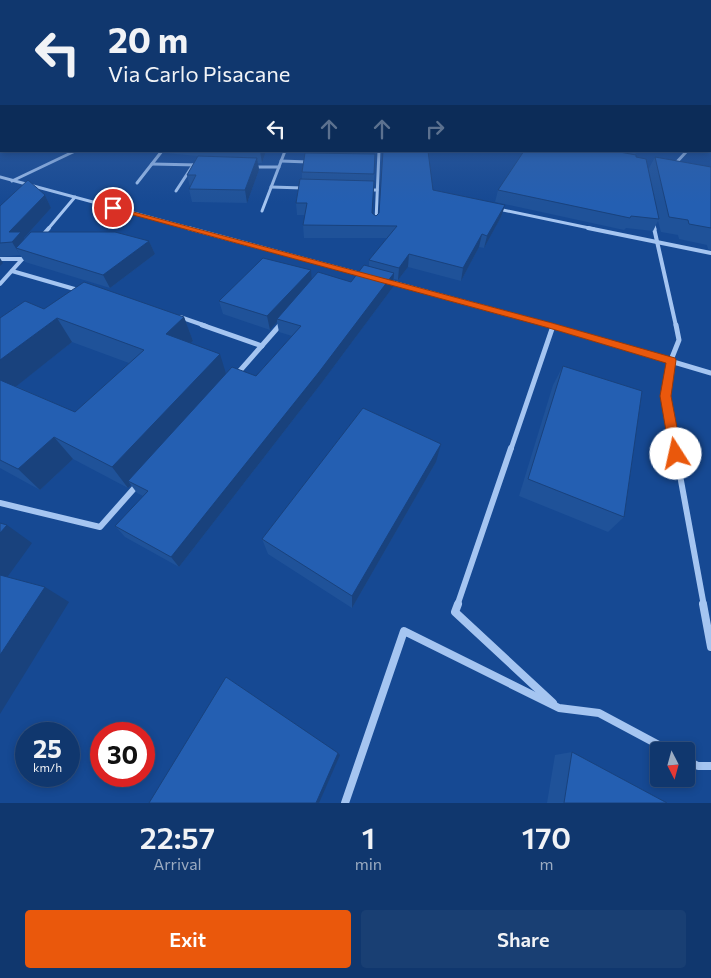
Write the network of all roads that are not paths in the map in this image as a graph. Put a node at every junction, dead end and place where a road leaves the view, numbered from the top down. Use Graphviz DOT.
graph roads {
  1 [pos="73,152"];
  2 [pos="161,152"];
  3 [pos="285,152"];
  4 [pos="380,152"];
  5 [pos="686,152"];
  6 [pos="281,161"];
  7 [pos="310,162"];
  8 [pos="369,163"];
  9 [pos="379,163"];
  10 [pos="152,164"];
  11 [pos="193,165"];
  12 [pos="202,165"];
  13 [pos="250,167"];
  14 [pos="279,167"];
  15 [pos="668,170"];
  16 [pos="0,177"];
  17 [pos="12,181"];
  18 [pos="137,183"];
  19 [pos="271,187"];
  20 [pos="310,188"];
  21 [pos="358,189"];
  22 [pos="377,190"];
  23 [pos="176,191"];
  24 [pos="75,197"];
  25 [pos="495,208"];
  26 [pos="262,211"];
  27 [pos="652,213"];
  28 [pos="376,225"];
  29 [pos="40,238"];
  30 [pos="658,242"];
  31 [pos="28,252"];
  32 [pos="711,253"];
  33 [pos="0,259"];
  34 [pos="22,259"];
  35 [pos="12,271"];
  36 [pos="371,277"];
  37 [pos="381,280"];
  38 [pos="0,284"];
  39 [pos="83,291"];
  40 [pos="178,316"];
  41 [pos="289,316"];
  42 [pos="552,326"];
  43 [pos="262,346"];
  44 [pos="671,360"];
  45 [pos="711,373"];
  46 [pos="230,382"];
  47 [pos="145,476"];
  48 [pos="0,503"];
  49 [pos="711,646"];
  50 [pos="559,708"];
  51 [pos="653,742"];
  52 [pos="695,764"];
  53 [pos="711,766"];
  54 [pos="345,803"];
  1 -- 17 [label="street"];
  2 -- 10 [label="street"];
  3 -- 6 [label="street"];
  4 -- 9 [label="street"];
  5 -- 15 [label="street"];
  6 -- 7 [label="street"];
  6 -- 14 [label="street"];
  8 -- 9 [label="street"];
  9 -- 22 [label="street"];
  10 -- 11 [label="street"];
  10 -- 18 [label="street"];
  11 -- 12 [label="street"];
  11 -- 23 [label="street"];
  13 -- 14 [label="street"];
  14 -- 19 [label="street"];
  16 -- 17 [label="street"];
  17 -- 24 [label="street"];
  19 -- 20 [label="street"];
  19 -- 26 [label="street"];
  21 -- 22 [label="street"];
  22 -- 28 [label="street"];
  24 -- 29 [label="street"];
  24 -- 36 [label="street"];
  25 -- 30 [label="street"];
  27 -- 30 [label="street"];
  30 -- 32 [label="street"];
  30 -- 44 [label="street"];
  31 -- 34 [label="street"];
  33 -- 34 [label="street"];
  34 -- 35 [label="street"];
  35 -- 38 [label="street"];
  35 -- 39 [label="street"];
  37 -- 42 [label="street"];
  40 -- 43 [label="street"];
  41 -- 43 [label="street"];
  42 -- 44 [label="street"];
  42 -- 50 [label="street"];
  43 -- 46 [label="street"];
  44 -- 45 [label="street"];
  44 -- 49 [label="street"];
  47 -- 48 [label="street"];
  50 -- 51 [label="street"];
  50 -- 54 [label="street"];
  52 -- 53 [label="street"];
}
